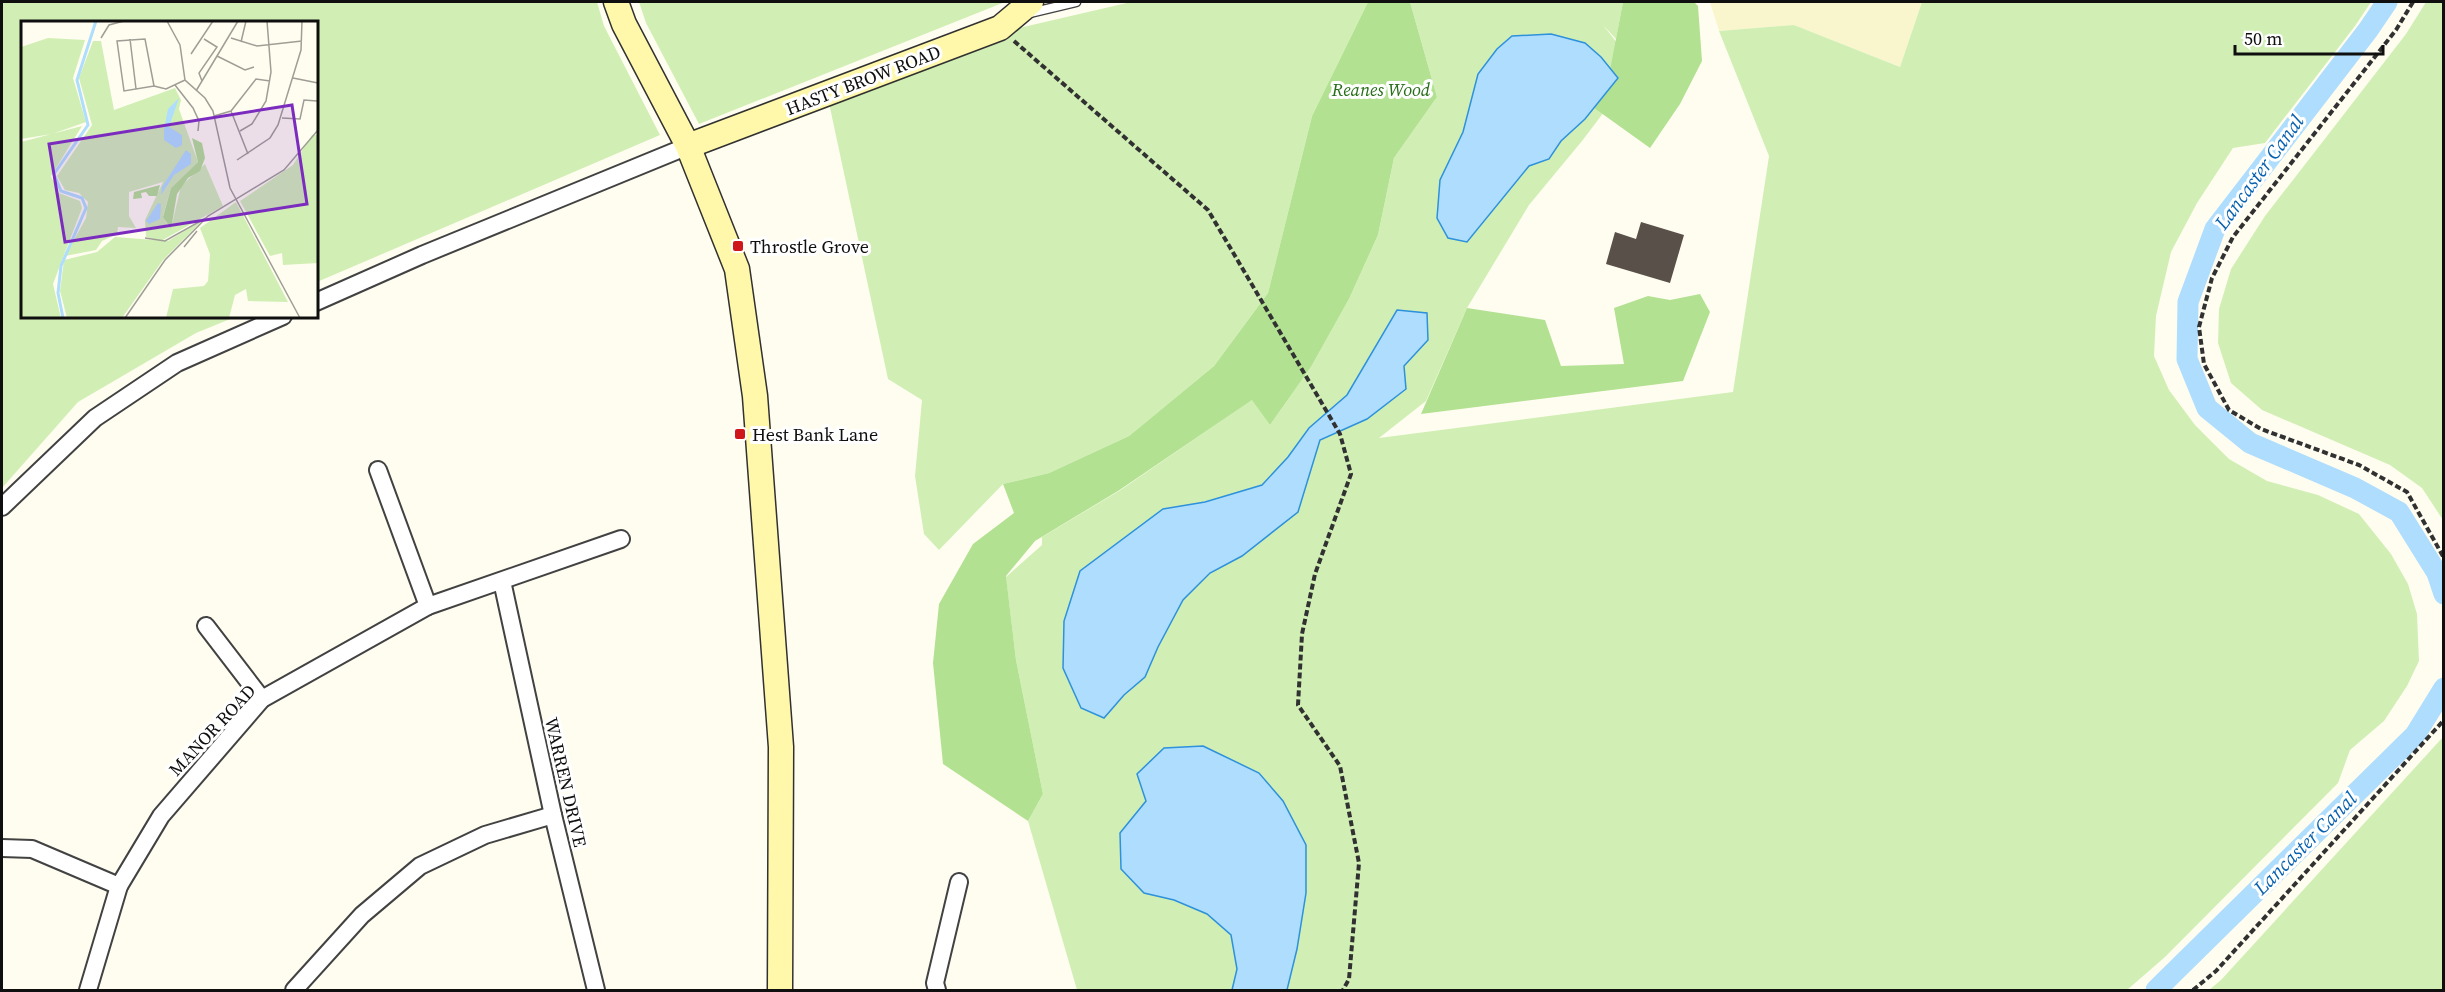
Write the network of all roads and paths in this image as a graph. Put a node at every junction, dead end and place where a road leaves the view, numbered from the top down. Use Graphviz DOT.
graph roads {
  1 [pos="616,2"];
  2 [pos="1076,2"];
  3 [pos="2413,2"];
  4 [pos="1015,16"];
  5 [pos="688,146"];
  6 [pos="318,301"];
  7 [pos="278,318"];
  8 [pos="378,470"];
  9 [pos="2,507"];
  10 [pos="621,538"];
  11 [pos="2444,558"];
  12 [pos="502,581"];
  13 [pos="428,606"];
  14 [pos="206,626"];
  15 [pos="262,699"];
  16 [pos="2444,720"];
  17 [pos="553,815"];
  18 [pos="2,848"];
  19 [pos="959,882"];
  20 [pos="119,886"];
  21 [pos="88,990"];
  22 [pos="294,990"];
  23 [pos="596,990"];
  24 [pos="780,990"];
  25 [pos="937,990"];
  26 [pos="1343,990"];
  27 [pos="2193,990"];
  1 -- 5 [label="street"];
  2 -- 4 [label="lane"];
  3 -- 11 [label="path"];
  4 -- 5 [label="street, HASTY BROW ROAD"];
  4 -- 26 [label="path"];
  5 -- 6 [label="street"];
  5 -- 24 [label="street"];
  7 -- 9 [label="street"];
  8 -- 13 [label="street"];
  10 -- 12 [label="street, MANOR ROAD"];
  12 -- 13 [label="street, MANOR ROAD"];
  12 -- 17 [label="street, WARREN DRIVE"];
  13 -- 15 [label="street, MANOR ROAD"];
  14 -- 15 [label="street"];
  15 -- 20 [label="street, MANOR ROAD"];
  16 -- 27 [label="path"];
  17 -- 22 [label="street"];
  17 -- 23 [label="street, WARREN DRIVE"];
  18 -- 20 [label="street"];
  19 -- 25 [label="street"];
  20 -- 21 [label="street, MANOR ROAD"];
}
